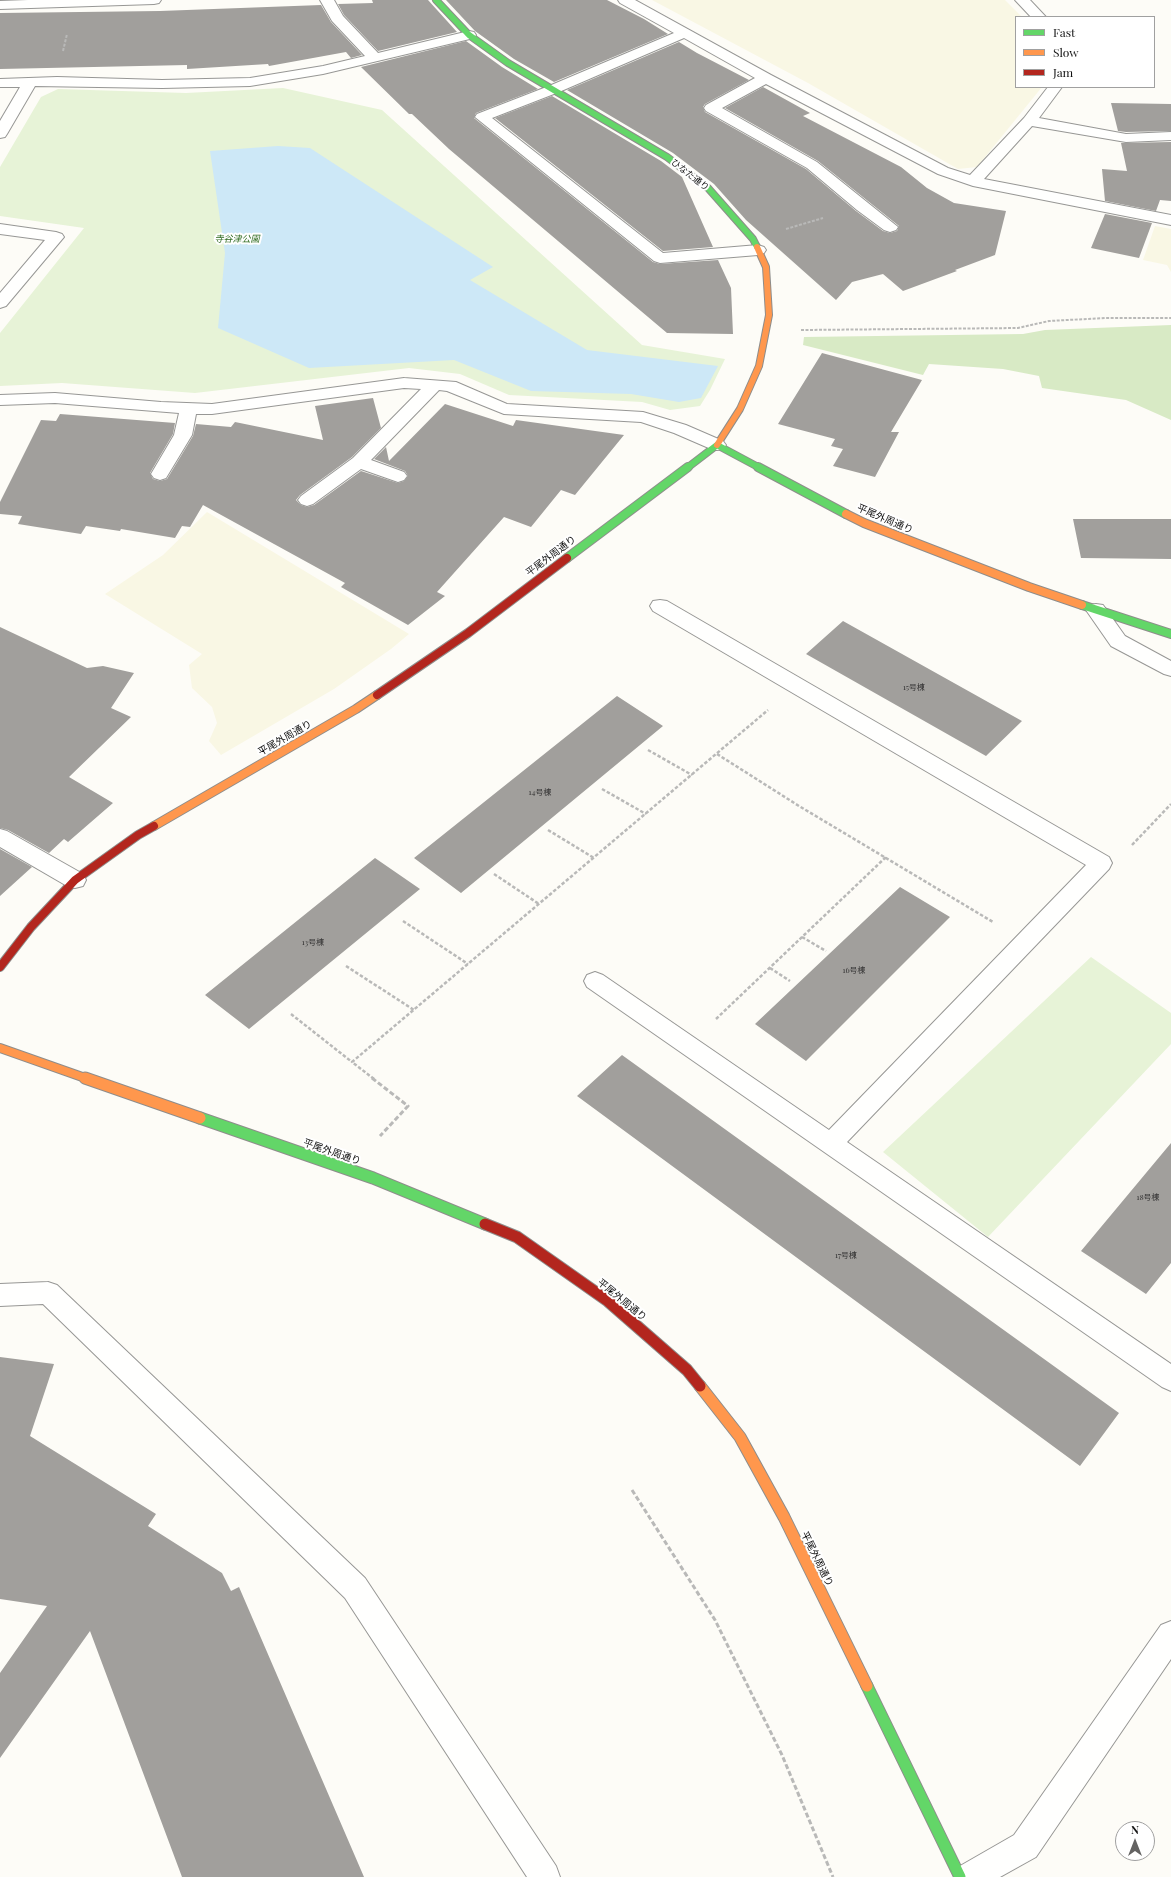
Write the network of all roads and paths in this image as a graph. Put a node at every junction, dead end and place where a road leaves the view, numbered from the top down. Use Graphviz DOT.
graph roads {
  1 [pos="154,0"];
  2 [pos="327,0"];
  3 [pos="436,0"];
  4 [pos="625,0"];
  5 [pos="1022,0"];
  6 [pos="73,2"];
  7 [pos="0,4"];
  8 [pos="1038,16"];
  9 [pos="685,33"];
  10 [pos="469,35"];
  11 [pos="374,57"];
  12 [pos="766,78"];
  13 [pos="57,81"];
  14 [pos="30,82"];
  15 [pos="0,83"];
  16 [pos="1055,88"];
  17 [pos="554,89"];
  18 [pos="1029,121"];
  19 [pos="0,134"];
  20 [pos="1171,136"];
  21 [pos="973,181"];
  22 [pos="862,207"];
  23 [pos="1171,220"];
  24 [pos="890,227"];
  25 [pos="0,229"];
  26 [pos="755,245"];
  27 [pos="0,303"];
  28 [pos="1171,318"];
  29 [pos="798,330"];
  30 [pos="435,385"];
  31 [pos="0,400"];
  32 [pos="189,408"];
  33 [pos="717,445"];
  34 [pos="359,462"];
  35 [pos="160,474"];
  36 [pos="398,476"];
  37 [pos="307,500"];
  38 [pos="660,606"];
  39 [pos="1096,610"];
  40 [pos="1171,634"];
  41 [pos="1171,669"];
  42 [pos="797,684"];
  43 [pos="648,750"];
  44 [pos="718,754"];
  45 [pos="692,775"];
  46 [pos="602,789"];
  47 [pos="1171,804"];
  48 [pos="646,814"];
  49 [pos="548,830"];
  50 [pos="0,837"];
  51 [pos="886,857"];
  52 [pos="594,858"];
  53 [pos="1101,863"];
  54 [pos="494,874"];
  55 [pos="75,880"];
  56 [pos="539,904"];
  57 [pos="970,908"];
  58 [pos="403,921"];
  59 [pos="802,937"];
  60 [pos="826,952"];
  61 [pos="468,964"];
  62 [pos="346,966"];
  63 [pos="0,967"];
  64 [pos="770,968"];
  65 [pos="595,981"];
  66 [pos="790,981"];
  67 [pos="414,1010"];
  68 [pos="291,1014"];
  69 [pos="688,1046"];
  70 [pos="0,1048"];
  71 [pos="352,1062"];
  72 [pos="380,1136"];
  73 [pos="830,1144"];
  74 [pos="0,1295"];
  75 [pos="1171,1379"];
  76 [pos="632,1490"];
  77 [pos="1171,1635"];
  78 [pos="545,1877"];
  79 [pos="833,1877"];
  80 [pos="960,1877"];
  81 [pos="972,1877"];
  1 -- 6 [label="street"];
  2 -- 11 [label="street"];
  3 -- 10 [label="street, ひなた通り"];
  4 -- 9 [label="street"];
  5 -- 8 [label="street"];
  6 -- 7 [label="street"];
  6 -- 13 [label="path"];
  9 -- 12 [label="street"];
  9 -- 17 [label="street"];
  10 -- 11 [label="street"];
  10 -- 17 [label="street, ひなた通り"];
  11 -- 13 [label="street"];
  12 -- 21 [label="street"];
  12 -- 22 [label="street"];
  13 -- 14 [label="street"];
  14 -- 15 [label="street"];
  14 -- 19 [label="street"];
  16 -- 18 [label="street"];
  17 -- 26 [label="street, ひなた通り"];
  17 -- 26 [label="street"];
  18 -- 20 [label="street"];
  18 -- 21 [label="street"];
  21 -- 23 [label="street"];
  22 -- 24 [label="street"];
  22 -- 26 [label="path"];
  25 -- 27 [label="street"];
  26 -- 33 [label="street, ひなた通り"];
  28 -- 29 [label="path"];
  30 -- 32 [label="street"];
  30 -- 33 [label="street"];
  30 -- 34 [label="street"];
  31 -- 32 [label="street"];
  32 -- 35 [label="street"];
  33 -- 39 [label="street, 平尾外周通り"];
  33 -- 55 [label="street, 平尾外周通り"];
  34 -- 36 [label="street"];
  34 -- 37 [label="street"];
  38 -- 42 [label="street"];
  39 -- 40 [label="street, 平尾外周通り"];
  39 -- 41 [label="street"];
  42 -- 44 [label="path"];
  42 -- 53 [label="street"];
  43 -- 45 [label="path"];
  44 -- 45 [label="path"];
  44 -- 51 [label="path"];
  45 -- 48 [label="path"];
  46 -- 48 [label="path"];
  47 -- 53 [label="path"];
  48 -- 52 [label="path"];
  49 -- 52 [label="path"];
  50 -- 55 [label="street"];
  51 -- 57 [label="path"];
  51 -- 59 [label="path"];
  52 -- 56 [label="path"];
  53 -- 73 [label="street"];
  54 -- 56 [label="path"];
  55 -- 63 [label="street, 平尾外周通り"];
  56 -- 61 [label="path"];
  58 -- 61 [label="path"];
  59 -- 60 [label="path"];
  59 -- 64 [label="path"];
  61 -- 67 [label="path"];
  62 -- 67 [label="path"];
  64 -- 66 [label="path"];
  64 -- 69 [label="path"];
  65 -- 69 [label="street"];
  67 -- 71 [label="path"];
  68 -- 71 [label="path"];
  69 -- 73 [label="street"];
  70 -- 80 [label="street, 平尾外周通り"];
  71 -- 72 [label="path"];
  73 -- 75 [label="street"];
  74 -- 78 [label="street"];
  76 -- 79 [label="path"];
  77 -- 81 [label="street"];
}
